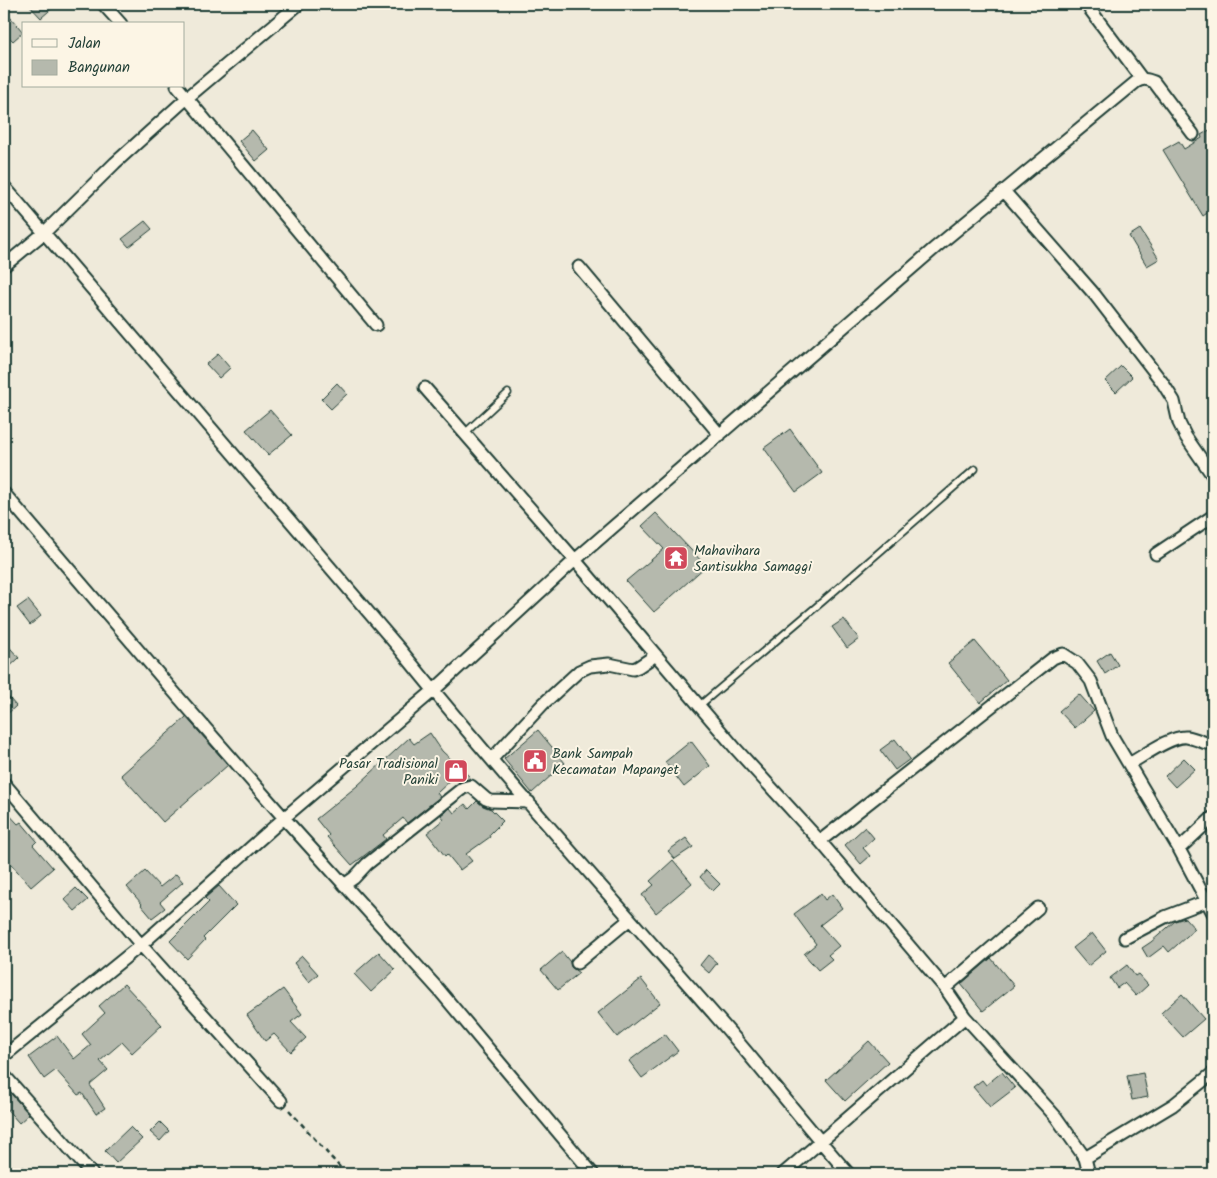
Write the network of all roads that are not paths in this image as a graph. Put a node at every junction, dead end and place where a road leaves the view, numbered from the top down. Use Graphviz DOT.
graph roads {
  1 [pos="103,4"];
  2 [pos="299,4"];
  3 [pos="1086,4"];
  4 [pos="119,22"];
  5 [pos="1142,79"];
  6 [pos="179,88"];
  7 [pos="187,98"];
  8 [pos="1193,134"];
  9 [pos="4,186"];
  10 [pos="1004,191"];
  11 [pos="45,232"];
  12 [pos="4,266"];
  13 [pos="579,267"];
  14 [pos="376,325"];
  15 [pos="425,388"];
  16 [pos="508,393"];
  17 [pos="464,434"];
  18 [pos="720,435"];
  19 [pos="975,469"];
  20 [pos="1213,476"];
  21 [pos="4,493"];
  22 [pos="1213,516"];
  23 [pos="1156,554"];
  24 [pos="575,560"];
  25 [pos="656,655"];
  26 [pos="433,691"];
  27 [pos="699,706"];
  28 [pos="1206,743"];
  29 [pos="492,759"];
  30 [pos="1129,764"];
  31 [pos="4,783"];
  32 [pos="529,802"];
  33 [pos="1213,817"];
  34 [pos="284,818"];
  35 [pos="820,840"];
  36 [pos="1179,849"];
  37 [pos="344,885"];
  38 [pos="1038,908"];
  39 [pos="1211,909"];
  40 [pos="630,919"];
  41 [pos="1125,938"];
  42 [pos="142,945"];
  43 [pos="577,963"];
  44 [pos="945,988"];
  45 [pos="965,1017"];
  46 [pos="4,1056"];
  47 [pos="1213,1073"];
  48 [pos="4,1075"];
  49 [pos="281,1101"];
  50 [pos="820,1142"];
  51 [pos="1085,1158"];
  52 [pos="92,1174"];
  53 [pos="593,1174"];
  54 [pos="783,1174"];
  55 [pos="849,1174"];
  56 [pos="1089,1174"];
  1 -- 4 [label="street"];
  2 -- 7 [label="street"];
  3 -- 5 [label="street"];
  5 -- 8 [label="street"];
  5 -- 10 [label="street"];
  6 -- 7 [label="street"];
  7 -- 11 [label="street"];
  7 -- 14 [label="street"];
  9 -- 11 [label="street"];
  10 -- 18 [label="street"];
  10 -- 20 [label="street"];
  11 -- 12 [label="street"];
  11 -- 26 [label="street"];
  13 -- 18 [label="street"];
  15 -- 17 [label="street"];
  16 -- 17 [label="lane"];
  17 -- 24 [label="street"];
  18 -- 24 [label="street"];
  19 -- 27 [label="lane"];
  21 -- 34 [label="street"];
  22 -- 23 [label="street"];
  24 -- 25 [label="street"];
  24 -- 26 [label="street"];
  25 -- 27 [label="street"];
  25 -- 29 [label="street"];
  26 -- 29 [label="street"];
  26 -- 34 [label="street"];
  27 -- 35 [label="street"];
  28 -- 30 [label="street"];
  29 -- 32 [label="street"];
  30 -- 35 [label="street"];
  30 -- 36 [label="street"];
  31 -- 42 [label="street"];
  32 -- 37 [label="street"];
  32 -- 40 [label="street"];
  33 -- 36 [label="street"];
  34 -- 37 [label="street"];
  34 -- 42 [label="street"];
  35 -- 44 [label="street"];
  36 -- 39 [label="street"];
  37 -- 53 [label="street"];
  38 -- 44 [label="street"];
  39 -- 41 [label="street"];
  40 -- 43 [label="street"];
  40 -- 50 [label="street"];
  42 -- 46 [label="street"];
  42 -- 49 [label="street"];
  44 -- 45 [label="street"];
  45 -- 50 [label="street"];
  45 -- 51 [label="street"];
  47 -- 51 [label="street"];
  48 -- 52 [label="street"];
  50 -- 54 [label="street"];
  50 -- 55 [label="street"];
  51 -- 56 [label="street"];
}
